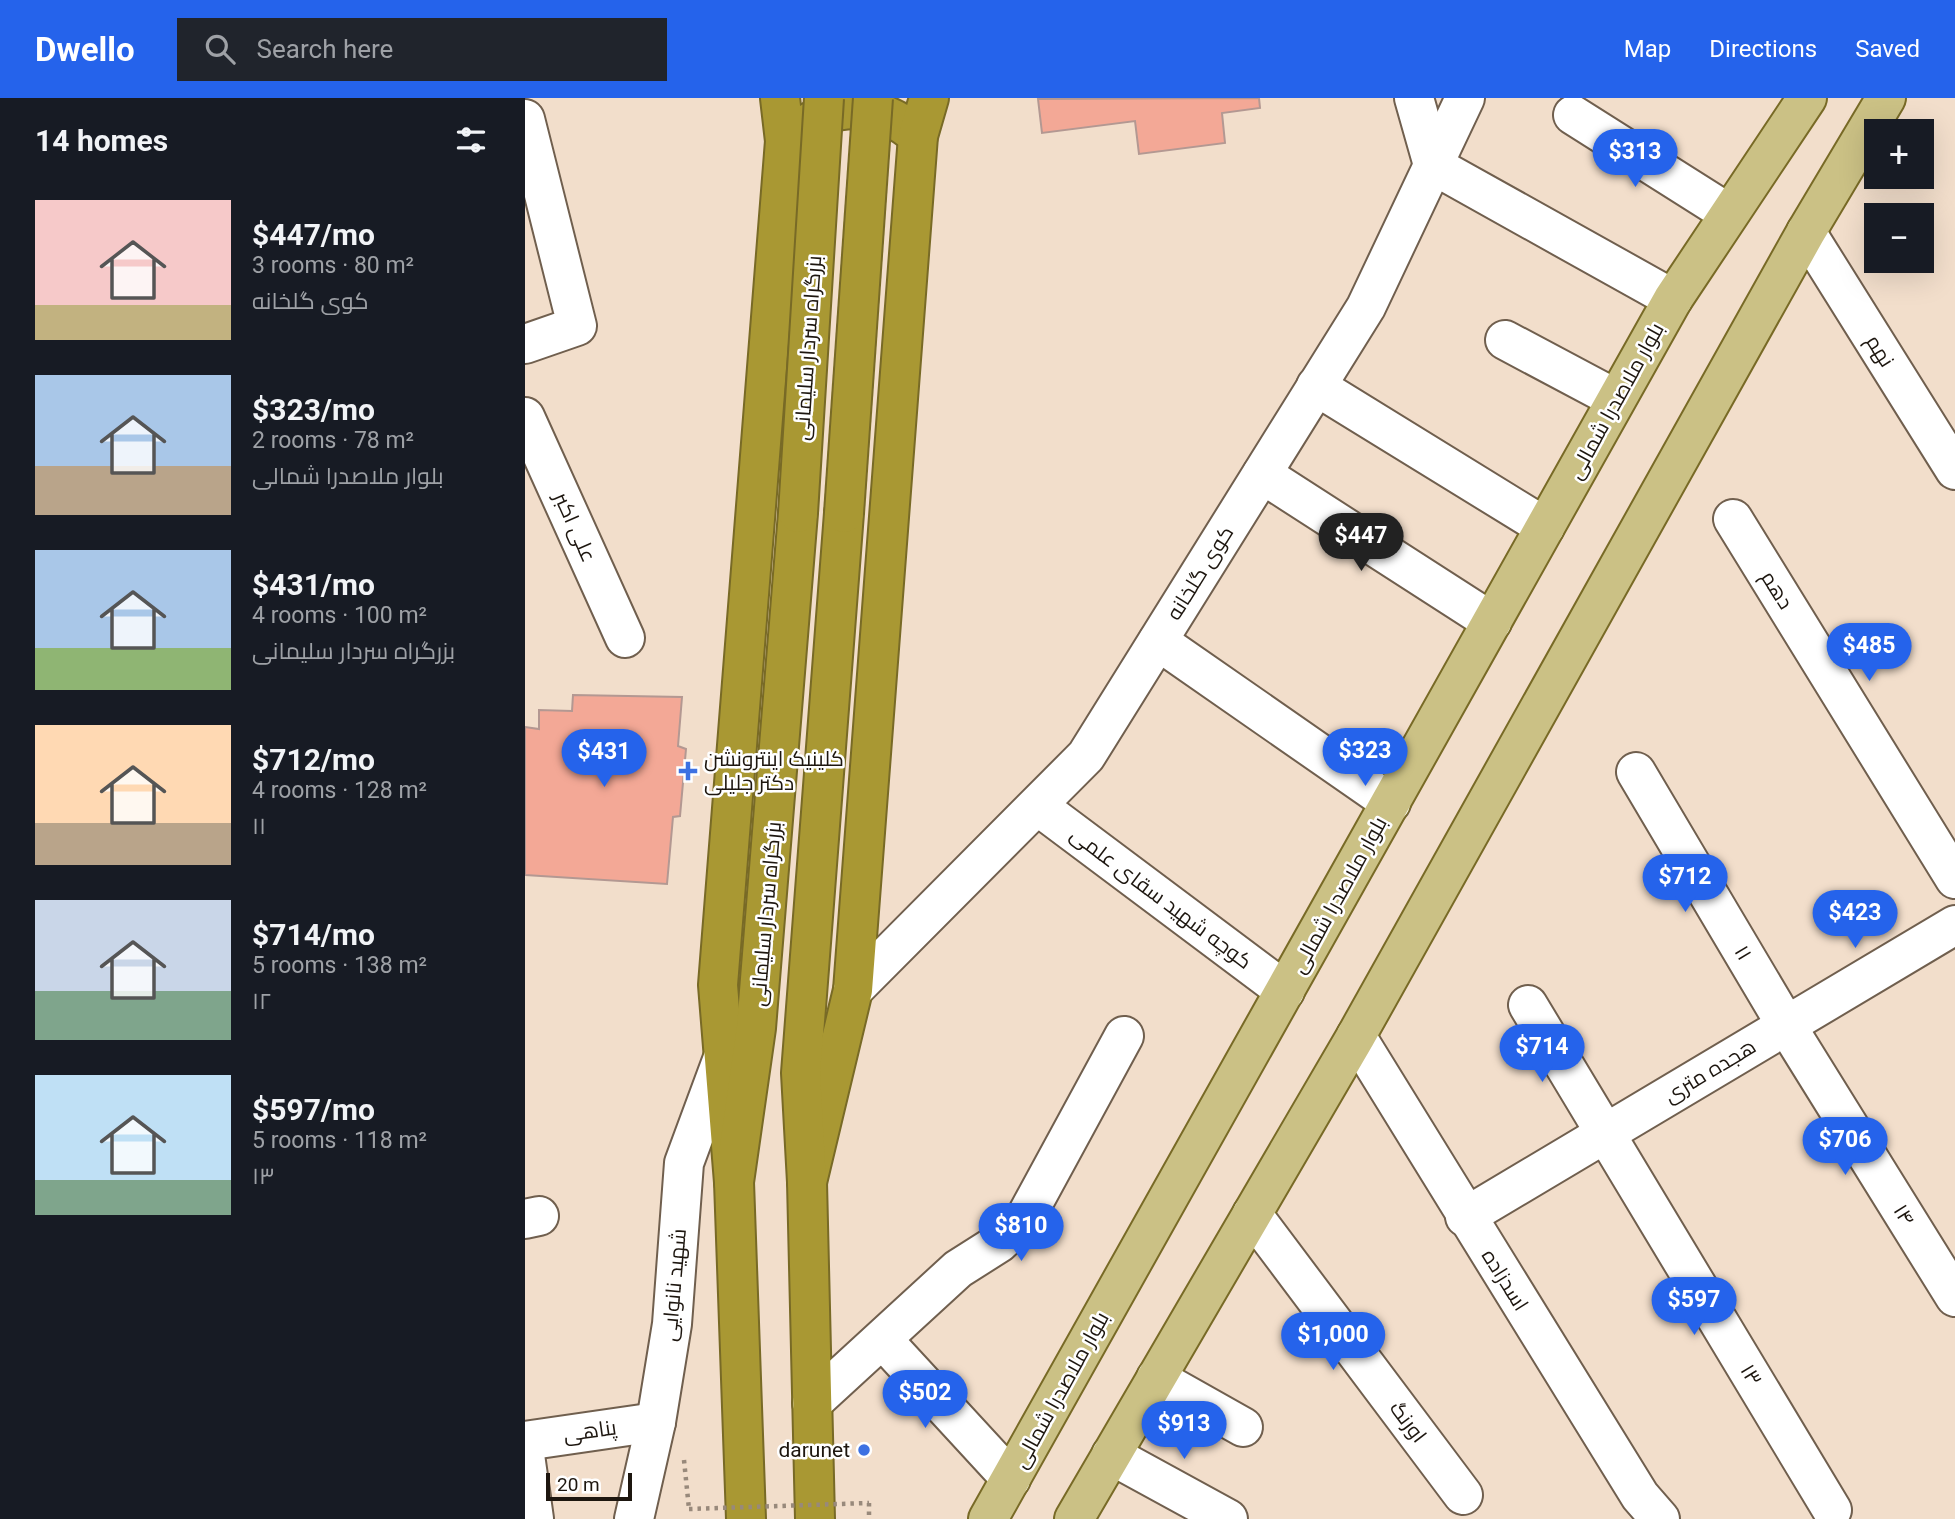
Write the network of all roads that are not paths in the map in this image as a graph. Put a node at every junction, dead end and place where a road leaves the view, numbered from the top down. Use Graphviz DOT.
graph roads {
  1 [pos="780,98"];
  2 [pos="824,98"];
  3 [pos="873,98"];
  4 [pos="929,98"];
  5 [pos="1414,98"];
  6 [pos="1465,98"];
  7 [pos="1807,98"];
  8 [pos="1886,98"];
  9 [pos="1573,116"];
  10 [pos="525,119"];
  11 [pos="918,136"];
  12 [pos="785,141"];
  13 [pos="1433,165"];
  14 [pos="1728,213"];
  15 [pos="1806,232"];
  16 [pos="1673,299"];
  17 [pos="1504,340"];
  18 [pos="525,344"];
  19 [pos="1316,386"];
  20 [pos="1616,399"];
  21 [pos="525,417"];
  22 [pos="1955,470"];
  23 [pos="1262,474"];
  24 [pos="1733,519"];
  25 [pos="1545,527"];
  26 [pos="1492,622"];
  27 [pos="625,638"];
  28 [pos="1158,641"];
  29 [pos="1636,772"];
  30 [pos="1391,803"];
  31 [pos="1038,806"];
  32 [pos="1955,878"];
  33 [pos="1955,925"];
  34 [pos="853,990"];
  35 [pos="1285,991"];
  36 [pos="1528,1005"];
  37 [pos="1786,1025"];
  38 [pos="1124,1036"];
  39 [pos="1356,1036"];
  40 [pos="724,1055"];
  41 [pos="1606,1133"];
  42 [pos="734,1182"];
  43 [pos="807,1182"];
  44 [pos="1252,1214"];
  45 [pos="1465,1217"];
  46 [pos="1955,1297"];
  47 [pos="883,1340"];
  48 [pos="1156,1378"];
  49 [pos="812,1403"];
  50 [pos="1243,1427"];
  51 [pos="669,1434"];
  52 [pos="525,1441"];
  53 [pos="525,1455"];
  54 [pos="1111,1455"];
  55 [pos="1011,1479"];
  56 [pos="1463,1495"];
  57 [pos="1832,1510"];
  58 [pos="534,1519"];
  59 [pos="634,1519"];
  60 [pos="746,1519"];
  61 [pos="815,1519"];
  62 [pos="988,1519"];
  63 [pos="1074,1519"];
  64 [pos="1228,1519"];
  65 [pos="1660,1519"];
  1 -- 12 [label="highway"];
  2 -- 42 [label="highway, بزرگراه سردار سلیمانی, bridge"];
  3 -- 43 [label="highway, bridge"];
  4 -- 11 [label="highway"];
  5 -- 13 [label="street"];
  6 -- 13 [label="street, کوی گلخانه"];
  7 -- 14 [label="main road, بلوار ملاصدرا شمالی"];
  8 -- 15 [label="main road"];
  9 -- 14 [label="street"];
  10 -- 18 [label="street"];
  11 -- 12 [label="highway"];
  11 -- 34 [label="highway"];
  12 -- 40 [label="highway"];
  13 -- 16 [label="street"];
  13 -- 19 [label="street, کوی گلخانه"];
  14 -- 16 [label="main road, بلوار ملاصدرا شمالی"];
  15 -- 22 [label="street, نهم"];
  15 -- 39 [label="main road"];
  16 -- 20 [label="main road, بلوار ملاصدرا شمالی"];
  17 -- 20 [label="street"];
  19 -- 23 [label="street, کوی گلخانه"];
  19 -- 25 [label="street"];
  20 -- 25 [label="main road, بلوار ملاصدرا شمالی"];
  21 -- 27 [label="street, علی اکبر"];
  23 -- 26 [label="street"];
  23 -- 28 [label="street, کوی گلخانه"];
  24 -- 32 [label="street, دهم"];
  25 -- 26 [label="main road, بلوار ملاصدرا شمالی"];
  26 -- 30 [label="main road, بلوار ملاصدرا شمالی"];
  28 -- 30 [label="street"];
  28 -- 31 [label="street, کوی گلخانه"];
  29 -- 37 [label="street, ۱۱"];
  30 -- 35 [label="main road, بلوار ملاصدرا شمالی"];
  31 -- 34 [label="street, کوی گلخانه"];
  31 -- 35 [label="street, کوچه شهید سقای علمی"];
  33 -- 37 [label="street, هجده متری"];
  34 -- 43 [label="highway"];
  35 -- 55 [label="main road, بلوار ملاصدرا شمالی"];
  36 -- 41 [label="street, ۱۳"];
  37 -- 41 [label="street, هجده متری"];
  37 -- 46 [label="street, ۱۴"];
  38 -- 47 [label="street"];
  39 -- 44 [label="main road"];
  39 -- 45 [label="street, اسدزاده"];
  40 -- 42 [label="highway"];
  40 -- 51 [label="street, شهید نانوایی"];
  41 -- 45 [label="street, هجده متری"];
  41 -- 57 [label="street, ۱۳"];
  42 -- 60 [label="highway, بزرگراه سردار سلیمانی"];
  43 -- 49 [label="highway"];
  44 -- 48 [label="main road"];
  44 -- 56 [label="street, اورنگ"];
  45 -- 65 [label="street, اسدزاده"];
  47 -- 49 [label="street"];
  47 -- 55 [label="street"];
  48 -- 50 [label="street"];
  48 -- 54 [label="main road"];
  49 -- 61 [label="highway"];
  51 -- 52 [label="street, پناهی"];
  51 -- 59 [label="street, شهید نانوایی"];
  53 -- 58 [label="street"];
  54 -- 63 [label="main road"];
  54 -- 64 [label="street"];
  55 -- 62 [label="main road, بلوار ملاصدرا شمالی"];
}
